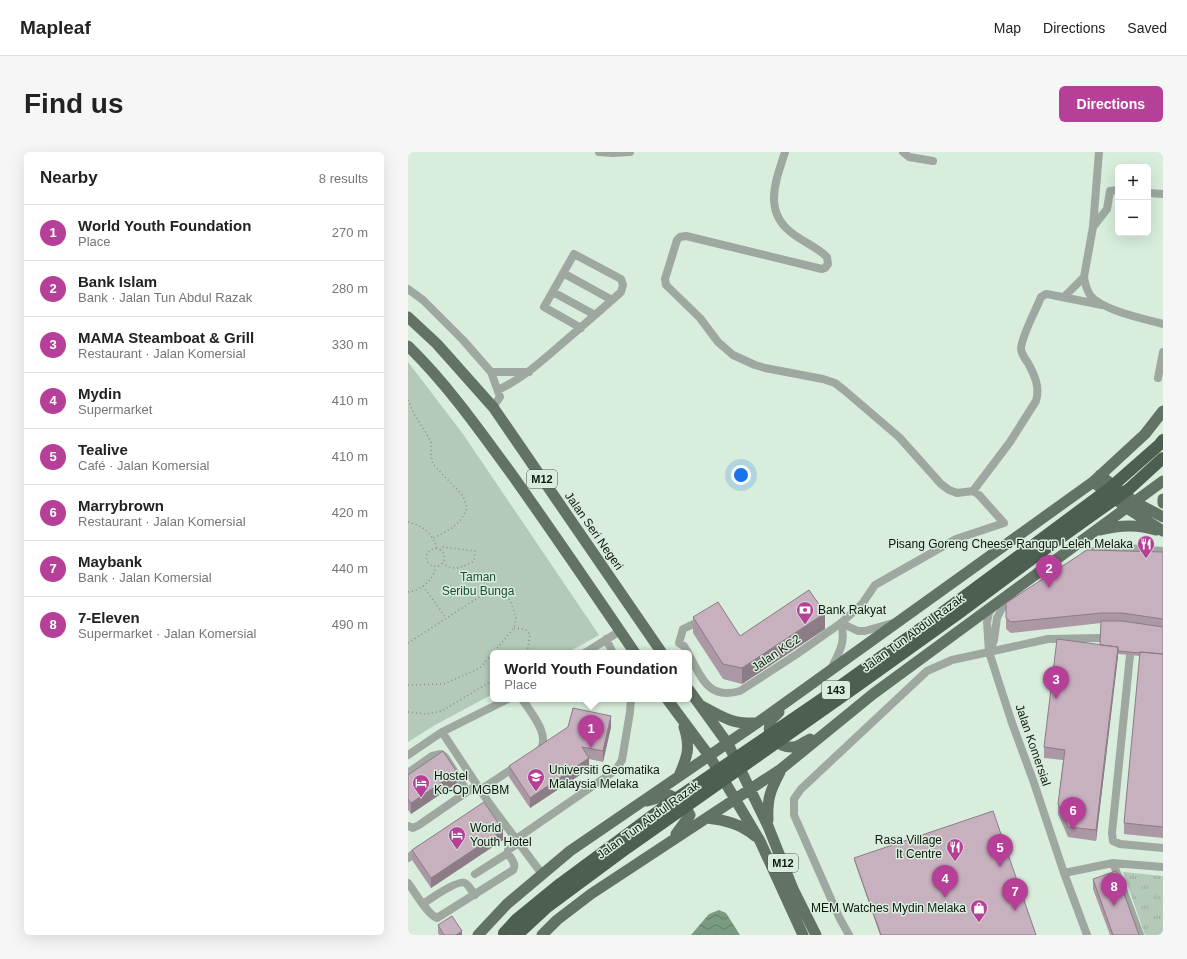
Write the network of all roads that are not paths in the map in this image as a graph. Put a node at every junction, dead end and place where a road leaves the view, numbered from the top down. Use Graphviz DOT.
graph roads {
  1 [pos="599,152"];
  2 [pos="630,152"];
  3 [pos="785,152"];
  4 [pos="903,152"];
  5 [pos="1099,152"];
  6 [pos="933,162"];
  7 [pos="1115,190"];
  8 [pos="1151,193"];
  9 [pos="1163,194"];
  10 [pos="1093,226"];
  11 [pos="563,273"];
  12 [pos="1084,278"];
  13 [pos="408,289"];
  14 [pos="553,292"];
  15 [pos="1064,297"];
  16 [pos="612,300"];
  17 [pos="1102,305"];
  18 [pos="595,315"];
  19 [pos="408,317"];
  20 [pos="1163,324"];
  21 [pos="581,328"];
  22 [pos="408,346"];
  23 [pos="1163,352"];
  24 [pos="491,372"];
  25 [pos="530,372"];
  26 [pos="1158,378"];
  27 [pos="498,390"];
  28 [pos="493,407"];
  29 [pos="1163,411"];
  30 [pos="1163,440"];
  31 [pos="1163,458"];
  32 [pos="1096,478"];
  33 [pos="1163,481"];
  34 [pos="973,491"];
  35 [pos="1163,499"];
  36 [pos="1163,503"];
  37 [pos="1131,505"];
  38 [pos="1163,517"];
  39 [pos="1037,523"];
  40 [pos="1094,532"];
  41 [pos="1163,532"];
  42 [pos="1070,550"];
  43 [pos="1163,551"];
  44 [pos="1080,558"];
  45 [pos="1022,596"];
  46 [pos="994,605"];
  47 [pos="711,616"];
  48 [pos="841,623"];
  49 [pos="896,623"];
  50 [pos="620,630"];
  51 [pos="1100,638"];
  52 [pos="606,639"];
  53 [pos="590,650"];
  54 [pos="612,650"];
  55 [pos="633,650"];
  56 [pos="660,650"];
  57 [pos="686,650"];
  58 [pos="989,652"];
  59 [pos="1130,655"];
  60 [pos="692,661"];
  61 [pos="830,671"];
  62 [pos="802,691"];
  63 [pos="692,694"];
  64 [pos="502,702"];
  65 [pos="524,702"];
  66 [pos="631,702"];
  67 [pos="669,702"];
  68 [pos="700,705"];
  69 [pos="682,721"];
  70 [pos="758,723"];
  71 [pos="835,725"];
  72 [pos="442,732"];
  73 [pos="728,744"];
  74 [pos="408,755"];
  75 [pos="710,757"];
  76 [pos="781,770"];
  77 [pos="408,773"];
  78 [pos="679,776"];
  79 [pos="479,788"];
  80 [pos="752,790"];
  81 [pos="467,792"];
  82 [pos="735,800"];
  83 [pos="637,804"];
  84 [pos="707,818"];
  85 [pos="408,826"];
  86 [pos="768,826"];
  87 [pos="518,841"];
  88 [pos="760,841"];
  89 [pos="670,842"];
  90 [pos="426,845"];
  91 [pos="1163,848"];
  92 [pos="508,853"];
  93 [pos="408,858"];
  94 [pos="1113,863"];
  95 [pos="1163,867"];
  96 [pos="1064,873"];
  97 [pos="475,874"];
  98 [pos="542,874"];
  99 [pos="408,883"];
  100 [pos="475,895"];
  101 [pos="423,904"];
  102 [pos="504,933"];
  103 [pos="478,935"];
  104 [pos="517,935"];
  105 [pos="542,935"];
  106 [pos="803,935"];
  107 [pos="816,935"];
  108 [pos="849,935"];
  109 [pos="1088,935"];
  110 [pos="1140,935"];
  1 -- 2 [label="street"];
  3 -- 34 [label="street"];
  4 -- 6 [label="street"];
  5 -- 10 [label="street"];
  7 -- 10 [label="street"];
  8 -- 9 [label="street"];
  10 -- 12 [label="street"];
  11 -- 14 [label="street"];
  11 -- 16 [label="street"];
  11 -- 16 [label="street"];
  12 -- 15 [label="street"];
  12 -- 17 [label="street"];
  13 -- 24 [label="street"];
  14 -- 18 [label="street"];
  14 -- 21 [label="street"];
  15 -- 17 [label="street"];
  15 -- 34 [label="street"];
  16 -- 18 [label="street"];
  17 -- 20 [label="street"];
  18 -- 21 [label="street"];
  19 -- 28 [label="main road, Jalan Seri Negeri / M12"];
  21 -- 25 [label="street"];
  22 -- 50 [label="main road, M12"];
  23 -- 26 [label="street"];
  24 -- 25 [label="street"];
  24 -- 27 [label="street"];
  25 -- 27 [label="street"];
  27 -- 28 [label="street"];
  28 -- 56 [label="main road, Jalan Seri Negeri / M12"];
  29 -- 32 [label="main road"];
  30 -- 102 [label="highway, Jalan Tun Abdul Razak / 143, bridge"];
  31 -- 104 [label="highway, Jalan Tun Abdul Razak / 143, bridge"];
  32 -- 37 [label="main road"];
  32 -- 39 [label="main road"];
  33 -- 37 [label="main road"];
  34 -- 48 [label="street, Jalan KC2"];
  35 -- 36 [label="main road"];
  37 -- 38 [label="main road"];
  37 -- 40 [label="main road"];
  37 -- 41 [label="main road"];
  39 -- 42 [label="main road"];
  39 -- 49 [label="main road"];
  40 -- 41 [label="main road"];
  40 -- 42 [label="main road"];
  42 -- 46 [label="main road"];
  43 -- 44 [label="street"];
  45 -- 58 [label="street"];
  46 -- 58 [label="street, Jalan Komersial"];
  46 -- 71 [label="main road"];
  47 -- 57 [label="street, Jalan KC2"];
  48 -- 49 [label="street"];
  48 -- 60 [label="street, Jalan KC2"];
  48 -- 61 [label="street"];
  49 -- 61 [label="main road"];
  50 -- 52 [label="street"];
  50 -- 55 [label="main road, M12"];
  51 -- 58 [label="street"];
  52 -- 53 [label="street"];
  52 -- 54 [label="street"];
  58 -- 96 [label="street, Jalan Komersial"];
  58 -- 108 [label="street"];
  59 -- 91 [label="street"];
  61 -- 62 [label="main road"];
  62 -- 70 [label="main road"];
  62 -- 71 [label="main road"];
  63 -- 68 [label="main road, M12"];
  64 -- 72 [label="street"];
  65 -- 79 [label="street"];
  66 -- 87 [label="street"];
  67 -- 69 [label="main road, M12"];
  68 -- 70 [label="main road"];
  68 -- 73 [label="main road, M12"];
  69 -- 75 [label="main road, M12"];
  69 -- 78 [label="main road"];
  70 -- 73 [label="main road"];
  71 -- 76 [label="main road"];
  72 -- 74 [label="street"];
  72 -- 79 [label="street"];
  73 -- 75 [label="main road"];
  73 -- 80 [label="main road, M12"];
  75 -- 78 [label="main road"];
  75 -- 82 [label="main road, M12"];
  76 -- 80 [label="main road"];
  76 -- 86 [label="main road"];
  77 -- 81 [label="street"];
  78 -- 83 [label="main road"];
  79 -- 81 [label="street"];
  79 -- 87 [label="street"];
  80 -- 82 [label="main road"];
  80 -- 86 [label="main road, M12"];
  81 -- 85 [label="street"];
  82 -- 84 [label="main road"];
  82 -- 88 [label="main road, M12"];
  83 -- 89 [label="main road"];
  83 -- 98 [label="main road"];
  84 -- 88 [label="main road"];
  84 -- 89 [label="main road"];
  86 -- 107 [label="main road, M12"];
  87 -- 92 [label="street"];
  87 -- 98 [label="street"];
  88 -- 106 [label="main road, M12"];
  89 -- 105 [label="main road"];
  90 -- 93 [label="street"];
  92 -- 97 [label="street"];
  92 -- 100 [label="street"];
  94 -- 95 [label="street"];
  94 -- 96 [label="street"];
  94 -- 110 [label="street"];
  96 -- 109 [label="street, Jalan Komersial"];
  98 -- 103 [label="main road"];
  99 -- 101 [label="street"];
  100 -- 101 [label="street"];
  100 -- 101 [label="street"];
}
